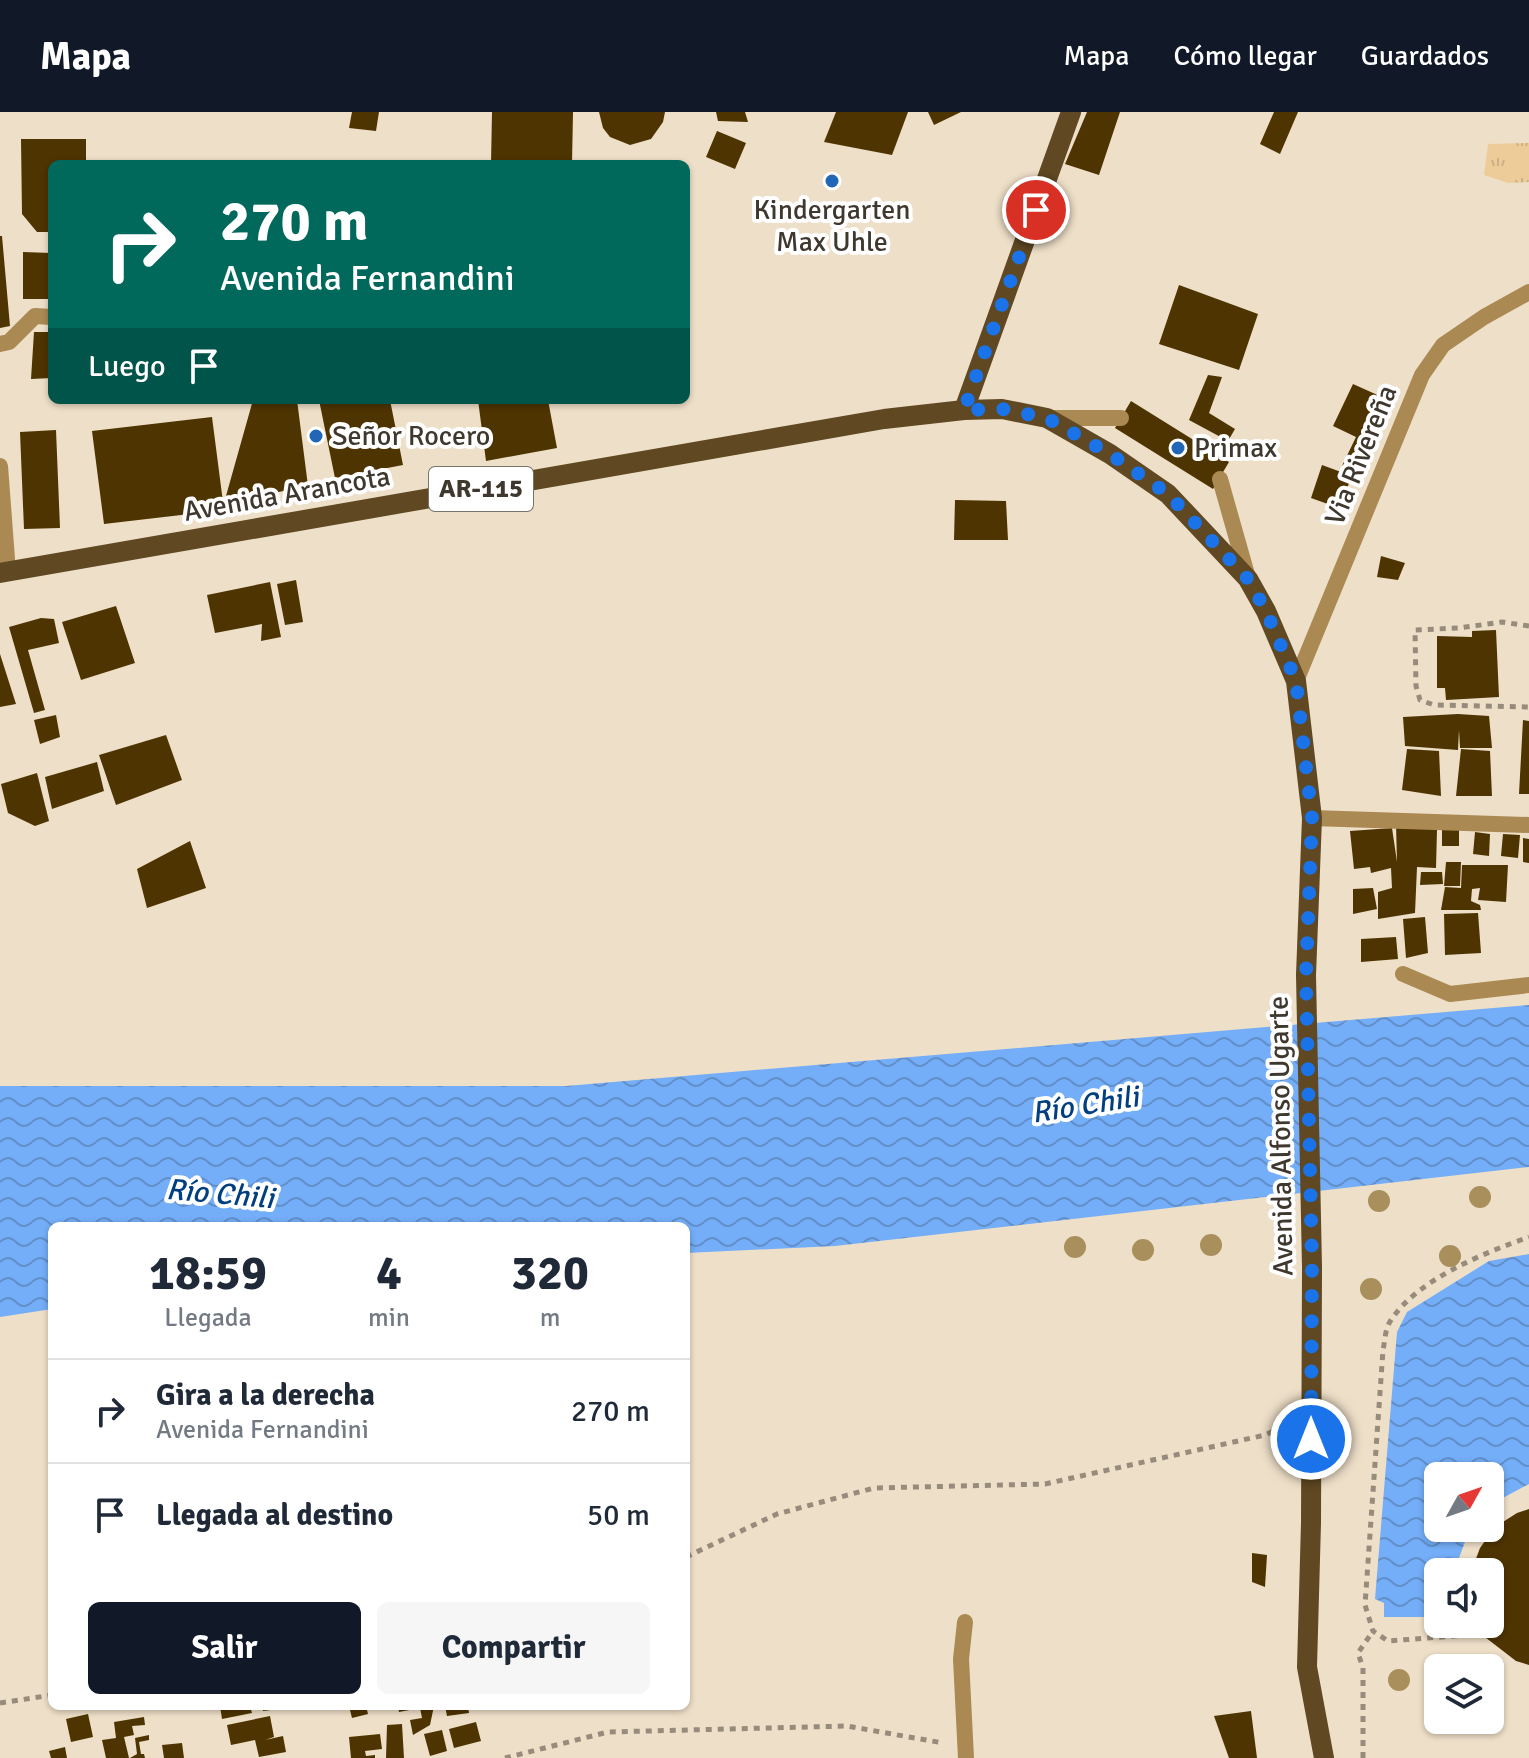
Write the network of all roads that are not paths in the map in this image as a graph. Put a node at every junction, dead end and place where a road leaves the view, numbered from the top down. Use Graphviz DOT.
graph roads {
  1 [pos="1071,112"];
  2 [pos="1529,292"];
  3 [pos="48,317"];
  4 [pos="0,344"];
  5 [pos="964,410"];
  6 [pos="1047,418"];
  7 [pos="1121,418"];
  8 [pos="0,466"];
  9 [pos="1220,479"];
  10 [pos="4,573"];
  11 [pos="1248,579"];
  12 [pos="1296,681"];
  13 [pos="1312,818"];
  14 [pos="1529,825"];
  15 [pos="1403,974"];
  16 [pos="1529,985"];
  17 [pos="965,1622"];
  18 [pos="966,1752"];
  19 [pos="1324,1758"];
  1 -- 5 [label="main road"];
  2 -- 12 [label="street, Via Rivereña"];
  3 -- 4 [label="street"];
  5 -- 6 [label="main road, Avenida Alfonso Ugarte"];
  5 -- 10 [label="main road, Avenida Arancota / AR-115"];
  6 -- 7 [label="street"];
  6 -- 11 [label="main road, Avenida Alfonso Ugarte"];
  8 -- 10 [label="street"];
  9 -- 11 [label="street"];
  11 -- 12 [label="main road, Avenida Alfonso Ugarte"];
  12 -- 13 [label="main road, Avenida Alfonso Ugarte"];
  13 -- 14 [label="street"];
  13 -- 19 [label="main road, Avenida Alfonso Ugarte"];
  15 -- 16 [label="street"];
  17 -- 18 [label="street"];
}
